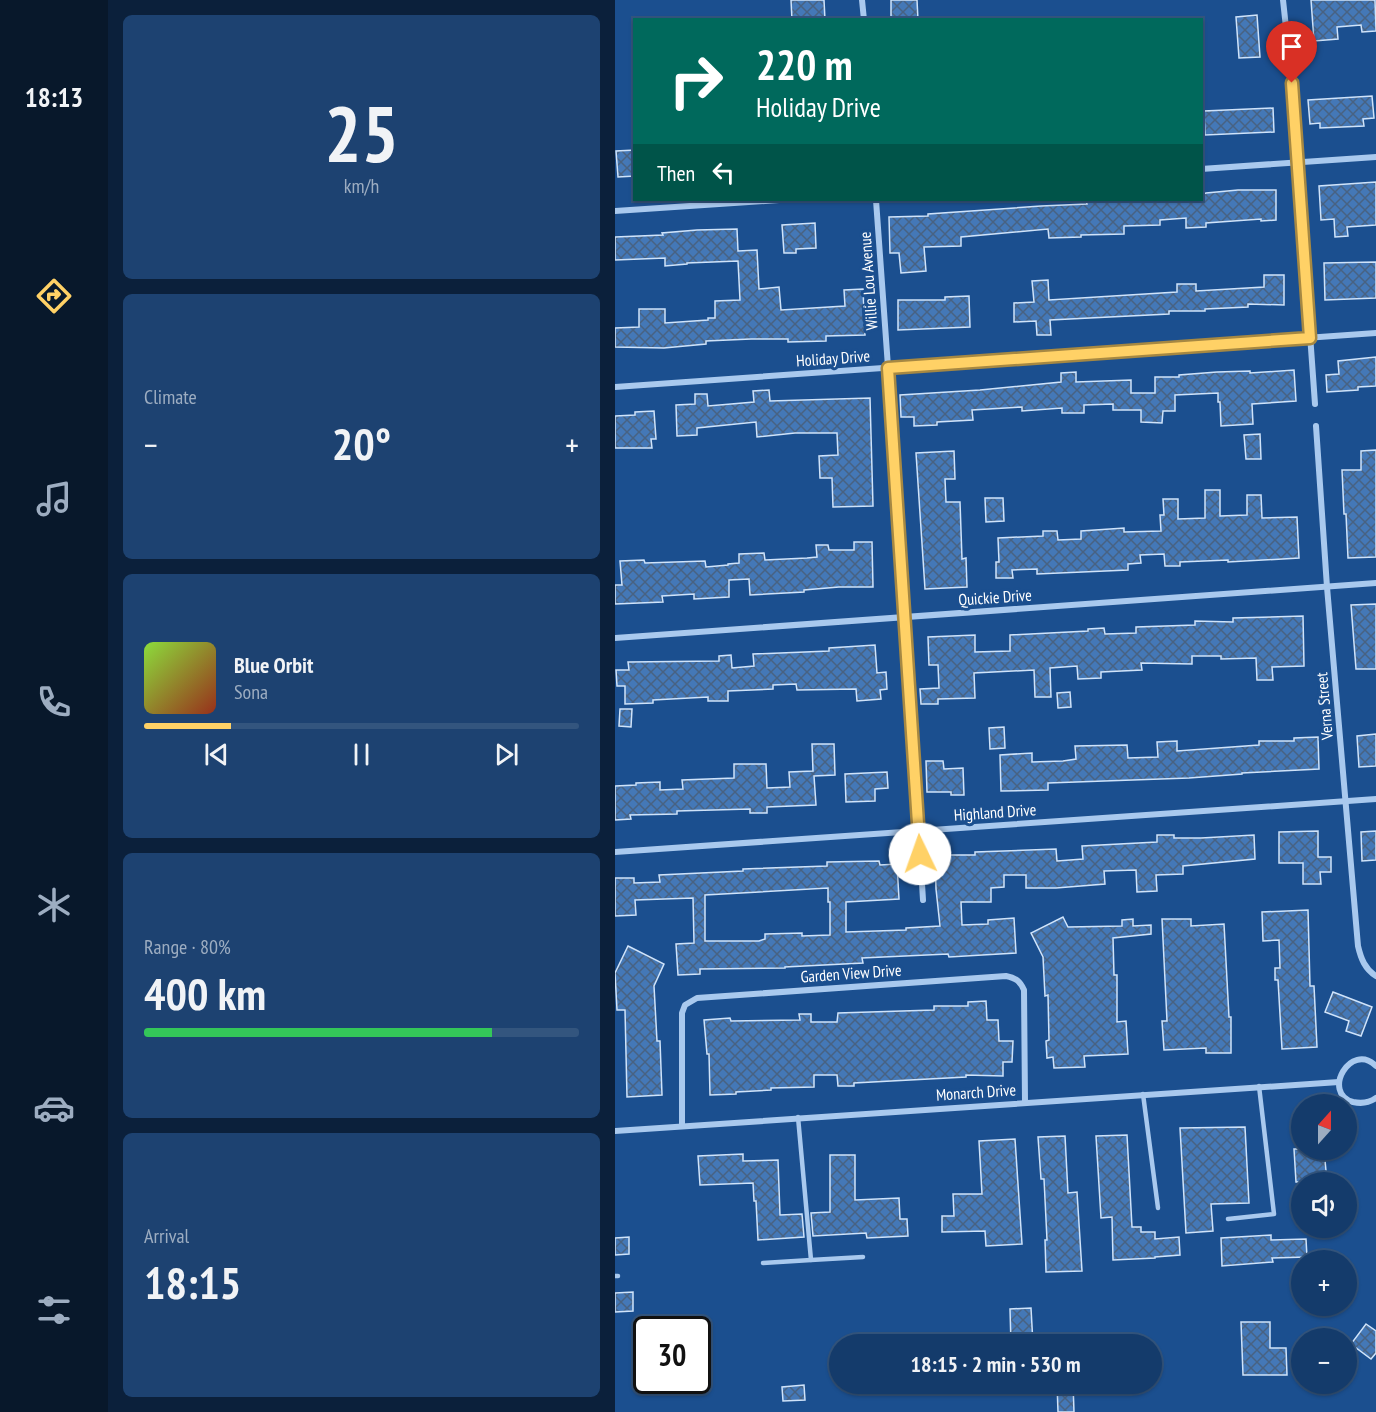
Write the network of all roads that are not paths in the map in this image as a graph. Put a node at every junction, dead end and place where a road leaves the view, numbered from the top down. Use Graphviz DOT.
graph roads {
  1 [pos="862,0"];
  2 [pos="1283,0"];
  3 [pos="864,18"];
  4 [pos="1376,157"];
  5 [pos="1297,162"];
  6 [pos="1203,169"];
  7 [pos="764,201"];
  8 [pos="876,201"];
  9 [pos="615,211"];
  10 [pos="1376,333"];
  11 [pos="1310,338"];
  12 [pos="888,368"];
  13 [pos="615,387"];
  14 [pos="1315,404"];
  15 [pos="1316,426"];
  16 [pos="1376,583"];
  17 [pos="1327,587"];
  18 [pos="906,617"];
  19 [pos="615,638"];
  20 [pos="1376,799"];
  21 [pos="1345,801"];
  22 [pos="919,831"];
  23 [pos="615,852"];
  24 [pos="923,900"];
  25 [pos="1376,976"];
  26 [pos="1376,1066"];
  27 [pos="1339,1082"];
  28 [pos="1259,1086"];
  29 [pos="1143,1094"];
  30 [pos="1376,1098"];
  31 [pos="1025,1102"];
  32 [pos="798,1118"];
  33 [pos="682,1126"];
  34 [pos="615,1131"];
  35 [pos="1158,1208"];
  36 [pos="1228,1219"];
  37 [pos="863,1257"];
  38 [pos="811,1260"];
  39 [pos="763,1263"];
  1 -- 3 [label="street"];
  2 -- 5 [label="street"];
  4 -- 5 [label="street"];
  5 -- 6 [label="street"];
  5 -- 11 [label="street"];
  7 -- 9 [label="street"];
  8 -- 12 [label="street, Willie Lou Avenue"];
  10 -- 11 [label="street, Holiday Drive"];
  11 -- 12 [label="street, Holiday Drive"];
  11 -- 14 [label="street"];
  12 -- 13 [label="street, Holiday Drive"];
  12 -- 18 [label="street, Willie Lou Avenue"];
  15 -- 17 [label="street, Verna Street"];
  16 -- 17 [label="street, Quickie Drive"];
  17 -- 18 [label="street, Quickie Drive"];
  17 -- 21 [label="street, Verna Street"];
  18 -- 19 [label="street, Quickie Drive"];
  18 -- 22 [label="street, Willie Lou Avenue"];
  20 -- 21 [label="street, Highland Drive"];
  21 -- 22 [label="street, Highland Drive"];
  21 -- 25 [label="street, Verna Street"];
  22 -- 23 [label="street, Highland Drive"];
  22 -- 24 [label="street, Willie Lou Avenue"];
  26 -- 27 [label="street"];
  27 -- 28 [label="street, Monarch Drive"];
  27 -- 30 [label="street"];
  28 -- 29 [label="street, Monarch Drive"];
  28 -- 36 [label="lane"];
  29 -- 31 [label="street, Monarch Drive"];
  29 -- 35 [label="lane"];
  31 -- 32 [label="street, Monarch Drive"];
  31 -- 33 [label="street, Garden View Drive"];
  32 -- 33 [label="street, Monarch Drive"];
  32 -- 38 [label="lane"];
  33 -- 34 [label="street, Monarch Drive"];
  37 -- 38 [label="lane"];
  38 -- 39 [label="lane"];
}
